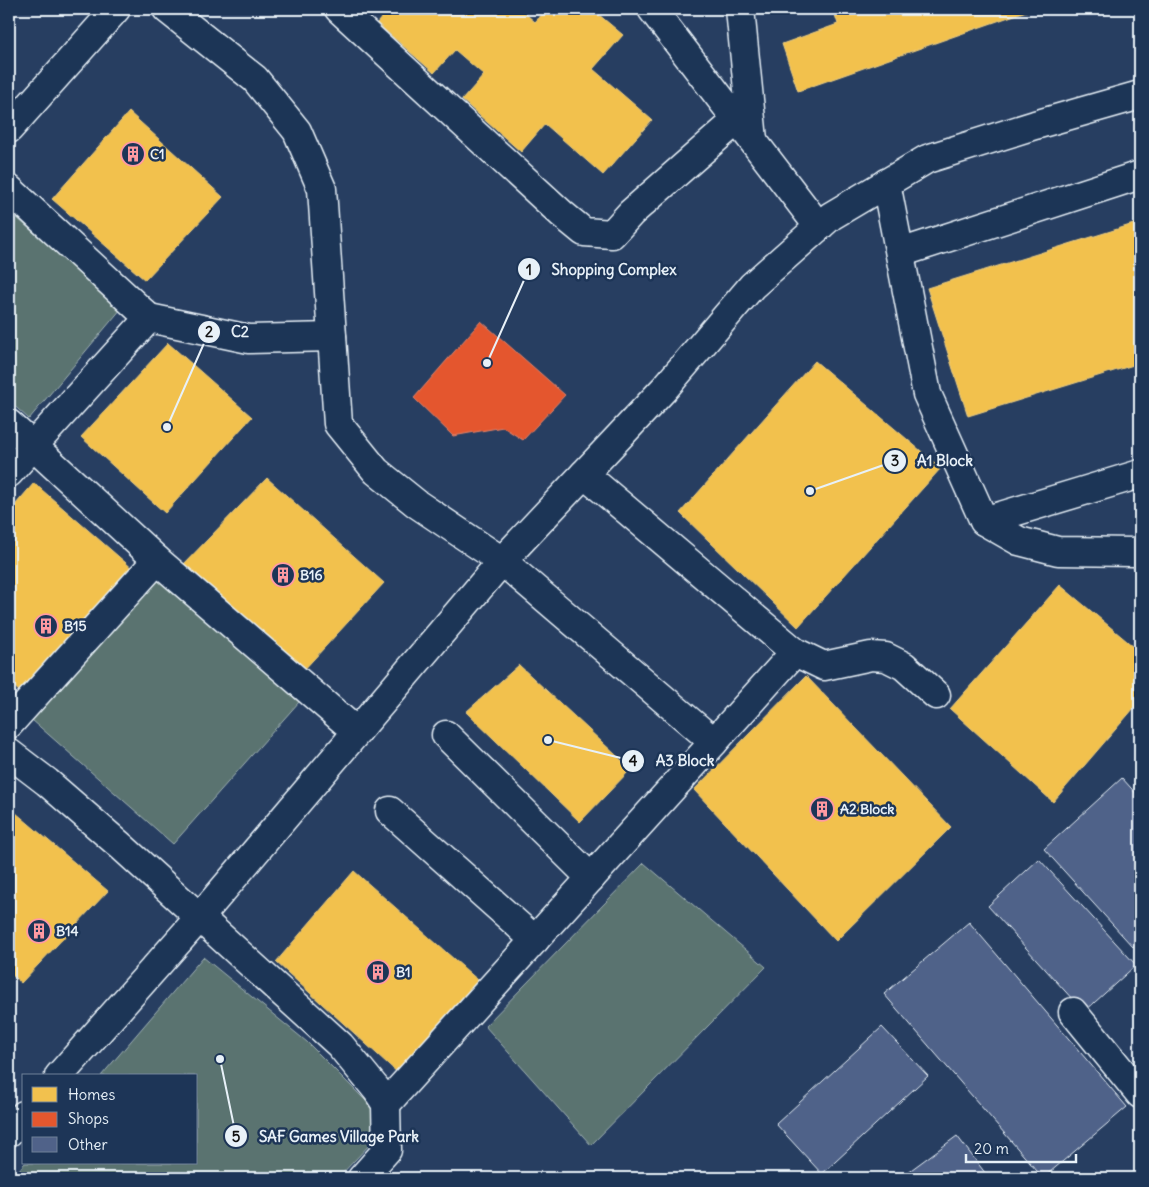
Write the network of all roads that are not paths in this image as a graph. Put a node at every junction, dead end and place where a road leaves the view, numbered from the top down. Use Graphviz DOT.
graph roads {
  1 [pos="116,9"];
  2 [pos="167,9"];
  3 [pos="339,9"];
  4 [pos="652,9"];
  5 [pos="740,9"];
  6 [pos="1140,95"];
  7 [pos="9,129"];
  8 [pos="745,130"];
  9 [pos="1140,175"];
  10 [pos="886,183"];
  11 [pos="9,189"];
  12 [pos="820,227"];
  13 [pos="900,253"];
  14 [pos="149,318"];
  15 [pos="332,337"];
  16 [pos="9,424"];
  17 [pos="32,446"];
  18 [pos="9,473"];
  19 [pos="584,474"];
  20 [pos="1140,474"];
  21 [pos="984,521"];
  22 [pos="1140,550"];
  23 [pos="157,560"];
  24 [pos="502,561"];
  25 [pos="795,652"];
  26 [pos="936,695"];
  27 [pos="9,724"];
  28 [pos="357,732"];
  29 [pos="446,735"];
  30 [pos="714,742"];
  31 [pos="9,753"];
  32 [pos="390,811"];
  33 [pos="591,878"];
  34 [pos="199,918"];
  35 [pos="535,940"];
  36 [pos="1073,1012"];
  37 [pos="61,1074"];
  38 [pos="1140,1094"];
  39 [pos="386,1104"];
  40 [pos="22,1117"];
  41 [pos="9,1132"];
  42 [pos="362,1178"];
  1 -- 7 [label="street"];
  2 -- 15 [label="street"];
  3 -- 8 [label="street"];
  4 -- 8 [label="street"];
  5 -- 8 [label="street"];
  6 -- 10 [label="street"];
  8 -- 12 [label="street"];
  9 -- 13 [label="street"];
  10 -- 12 [label="street"];
  10 -- 13 [label="street"];
  11 -- 14 [label="street"];
  12 -- 19 [label="street"];
  13 -- 21 [label="street"];
  14 -- 15 [label="street"];
  14 -- 17 [label="street"];
  15 -- 24 [label="street"];
  16 -- 17 [label="street"];
  17 -- 18 [label="street"];
  17 -- 23 [label="street"];
  19 -- 24 [label="street"];
  19 -- 25 [label="street"];
  20 -- 21 [label="street"];
  21 -- 22 [label="street"];
  23 -- 27 [label="street"];
  23 -- 28 [label="street"];
  24 -- 28 [label="street"];
  24 -- 30 [label="street"];
  25 -- 26 [label="street"];
  25 -- 30 [label="street"];
  28 -- 34 [label="street"];
  29 -- 33 [label="street"];
  30 -- 33 [label="street"];
  31 -- 34 [label="street"];
  32 -- 35 [label="street"];
  33 -- 35 [label="street"];
  34 -- 37 [label="street"];
  34 -- 39 [label="street"];
  35 -- 39 [label="street"];
  36 -- 38 [label="street"];
  39 -- 42 [label="street"];
  40 -- 41 [label="street"];
}
